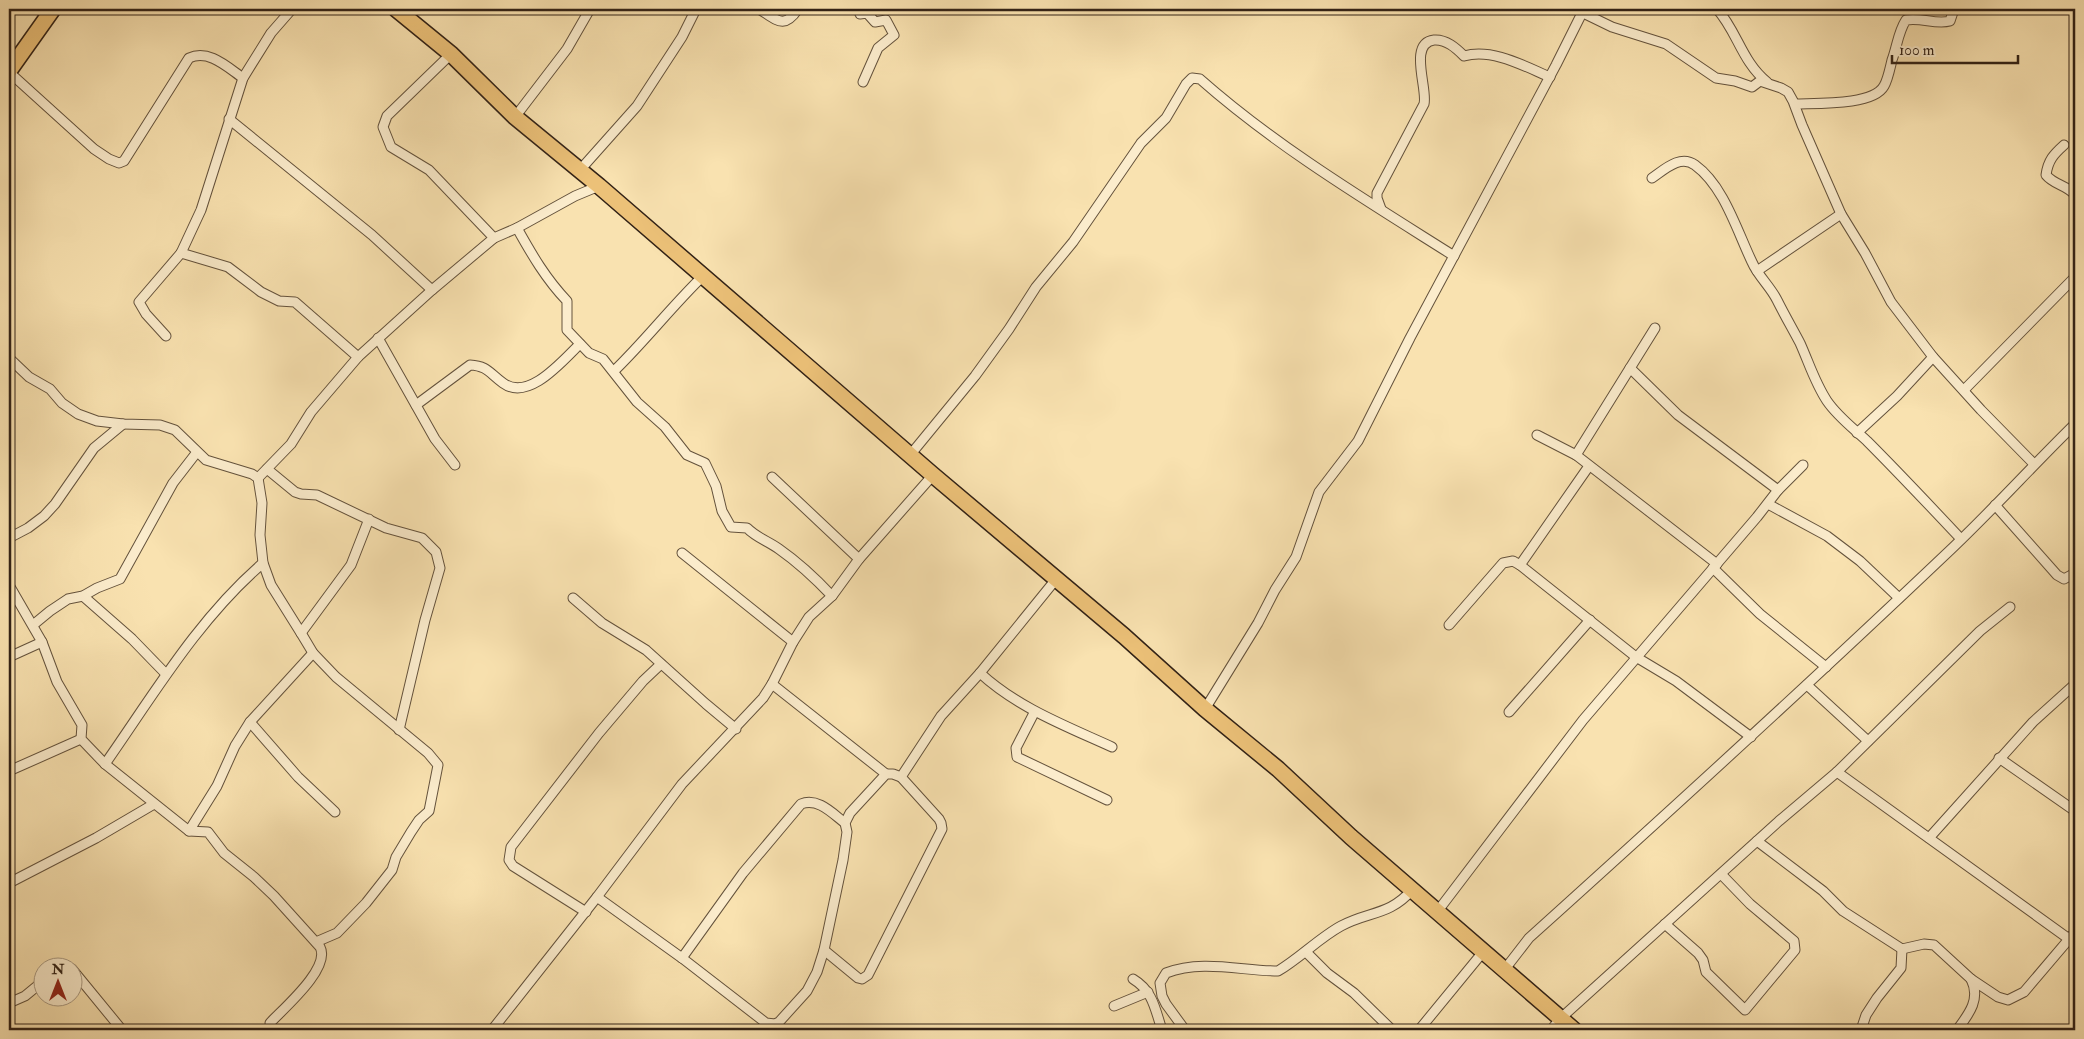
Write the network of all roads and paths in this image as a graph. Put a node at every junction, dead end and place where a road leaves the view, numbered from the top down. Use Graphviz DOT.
graph roads {
  1 [pos="53,9"];
  2 [pos="292,9"];
  3 [pos="396,9"];
  4 [pos="590,9"];
  5 [pos="696,9"];
  6 [pos="759,9"];
  7 [pos="798,9"];
  8 [pos="858,9"];
  9 [pos="1954,9"];
  10 [pos="1720,10"];
  11 [pos="1578,11"];
  12 [pos="1725,33"];
  13 [pos="451,54"];
  14 [pos="9,72"];
  15 [pos="1550,77"];
  16 [pos="243,78"];
  17 [pos="863,82"];
  18 [pos="1770,84"];
  19 [pos="1795,104"];
  20 [pos="515,117"];
  21 [pos="229,119"];
  22 [pos="2064,145"];
  23 [pos="580,170"];
  24 [pos="1652,178"];
  25 [pos="599,186"];
  26 [pos="2075,195"];
  27 [pos="1381,210"];
  28 [pos="1841,214"];
  29 [pos="517,228"];
  30 [pos="494,238"];
  31 [pos="181,253"];
  32 [pos="1454,256"];
  33 [pos="1757,271"];
  34 [pos="703,276"];
  35 [pos="2075,277"];
  36 [pos="432,290"];
  37 [pos="1656,328"];
  38 [pos="166,336"];
  39 [pos="378,338"];
  40 [pos="580,344"];
  41 [pos="358,357"];
  42 [pos="1934,357"];
  43 [pos="9,358"];
  44 [pos="1630,368"];
  45 [pos="614,370"];
  46 [pos="1964,390"];
  47 [pos="416,405"];
  48 [pos="123,424"];
  49 [pos="2074,429"];
  50 [pos="1857,433"];
  51 [pos="1537,435"];
  52 [pos="197,452"];
  53 [pos="911,454"];
  54 [pos="1576,455"];
  55 [pos="2034,464"];
  56 [pos="455,465"];
  57 [pos="1803,465"];
  58 [pos="1590,466"];
  59 [pos="267,469"];
  60 [pos="933,475"];
  61 [pos="772,477"];
  62 [pos="258,478"];
  63 [pos="1778,490"];
  64 [pos="1768,504"];
  65 [pos="1996,505"];
  66 [pos="369,519"];
  67 [pos="9,538"];
  68 [pos="1961,540"];
  69 [pos="682,553"];
  70 [pos="859,559"];
  71 [pos="263,563"];
  72 [pos="1520,565"];
  73 [pos="1715,566"];
  74 [pos="2075,573"];
  75 [pos="1056,578"];
  76 [pos="9,585"];
  77 [pos="82,596"];
  78 [pos="832,596"];
  79 [pos="573,598"];
  80 [pos="1899,598"];
  81 [pos="2010,607"];
  82 [pos="1590,620"];
  83 [pos="33,625"];
  84 [pos="1449,625"];
  85 [pos="301,633"];
  86 [pos="42,642"];
  87 [pos="793,642"];
  88 [pos="313,653"];
  89 [pos="9,657"];
  90 [pos="1636,657"];
  91 [pos="661,664"];
  92 [pos="1826,667"];
  93 [pos="980,673"];
  94 [pos="166,674"];
  95 [pos="772,684"];
  96 [pos="2075,684"];
  97 [pos="1807,685"];
  98 [pos="1205,709"];
  99 [pos="1509,712"];
  100 [pos="1034,713"];
  101 [pos="250,722"];
  102 [pos="736,729"];
  103 [pos="399,730"];
  104 [pos="1751,737"];
  105 [pos="81,739"];
  106 [pos="1868,741"];
  107 [pos="1112,748"];
  108 [pos="1999,758"];
  109 [pos="105,764"];
  110 [pos="9,770"];
  111 [pos="1837,772"];
  112 [pos="886,774"];
  113 [pos="901,777"];
  114 [pos="1107,800"];
  115 [pos="154,804"];
  116 [pos="2075,810"];
  117 [pos="335,812"];
  118 [pos="845,823"];
  119 [pos="189,830"];
  120 [pos="1929,838"];
  121 [pos="1757,841"];
  122 [pos="1721,874"];
  123 [pos="9,883"];
  124 [pos="1412,890"];
  125 [pos="597,897"];
  126 [pos="586,912"];
  127 [pos="1438,912"];
  128 [pos="1665,924"];
  129 [pos="2072,936"];
  130 [pos="316,942"];
  131 [pos="1902,949"];
  132 [pos="824,950"];
  133 [pos="1306,952"];
  134 [pos="1483,952"];
  135 [pos="682,958"];
  136 [pos="1505,969"];
  137 [pos="1133,979"];
  138 [pos="1971,979"];
  139 [pos="82,981"];
  140 [pos="32,990"];
  141 [pos="1148,992"];
  142 [pos="9,1003"];
  143 [pos="1114,1006"];
  144 [pos="1560,1018"];
  145 [pos="270,1023"];
  146 [pos="1864,1029"];
  147 [pos="122,1030"];
  148 [pos="492,1030"];
  149 [pos="1162,1030"];
  150 [pos="1185,1030"];
  151 [pos="1392,1030"];
  152 [pos="1419,1030"];
  153 [pos="1551,1030"];
  154 [pos="1574,1030"];
  155 [pos="1957,1030"];
  1 -- 14 [label="main road"];
  2 -- 16 [label="street"];
  3 -- 13 [label="main road"];
  4 -- 20 [label="street"];
  5 -- 23 [label="street"];
  6 -- 7 [label="street"];
  8 -- 17 [label="street"];
  9 -- 19 [label="street"];
  10 -- 12 [label="street"];
  10 -- 18 [label="street"];
  11 -- 15 [label="street"];
  11 -- 18 [label="street"];
  13 -- 20 [label="main road"];
  13 -- 30 [label="street"];
  14 -- 16 [label="street"];
  15 -- 27 [label="street"];
  15 -- 32 [label="street"];
  16 -- 21 [label="street"];
  18 -- 19 [label="street"];
  19 -- 28 [label="street"];
  20 -- 23 [label="main road"];
  21 -- 31 [label="street"];
  21 -- 36 [label="street"];
  22 -- 26 [label="street"];
  23 -- 25 [label="main road"];
  24 -- 33 [label="street"];
  25 -- 29 [label="street"];
  25 -- 34 [label="main road"];
  27 -- 32 [label="street"];
  27 -- 53 [label="street"];
  28 -- 33 [label="street"];
  28 -- 42 [label="street"];
  29 -- 30 [label="street"];
  29 -- 40 [label="street"];
  30 -- 36 [label="street"];
  31 -- 38 [label="street"];
  31 -- 41 [label="street"];
  32 -- 98 [label="street"];
  33 -- 50 [label="street"];
  34 -- 45 [label="street"];
  34 -- 53 [label="main road"];
  35 -- 46 [label="street"];
  36 -- 39 [label="street"];
  37 -- 44 [label="street"];
  39 -- 41 [label="street"];
  39 -- 47 [label="street"];
  40 -- 45 [label="street"];
  40 -- 47 [label="street"];
  41 -- 59 [label="street"];
  42 -- 46 [label="street"];
  42 -- 50 [label="street"];
  43 -- 48 [label="street"];
  44 -- 54 [label="street"];
  44 -- 63 [label="street"];
  45 -- 78 [label="street"];
  46 -- 55 [label="street"];
  47 -- 56 [label="street"];
  48 -- 52 [label="street"];
  48 -- 67 [label="street"];
  49 -- 55 [label="street"];
  50 -- 68 [label="street"];
  51 -- 54 [label="street"];
  52 -- 62 [label="street"];
  52 -- 77 [label="street"];
  53 -- 60 [label="main road"];
  54 -- 58 [label="street"];
  55 -- 65 [label="street"];
  57 -- 63 [label="street"];
  58 -- 72 [label="street"];
  58 -- 73 [label="street"];
  59 -- 62 [label="street"];
  59 -- 66 [label="street"];
  60 -- 70 [label="street"];
  60 -- 75 [label="main road"];
  61 -- 70 [label="street"];
  62 -- 71 [label="street"];
  63 -- 64 [label="street"];
  64 -- 73 [label="street"];
  64 -- 80 [label="street"];
  65 -- 68 [label="street"];
  65 -- 74 [label="street"];
  66 -- 85 [label="street"];
  66 -- 103 [label="street"];
  68 -- 80 [label="street"];
  69 -- 87 [label="street"];
  70 -- 78 [label="street"];
  71 -- 85 [label="street"];
  71 -- 94 [label="street"];
  72 -- 82 [label="street"];
  72 -- 84 [label="street"];
  73 -- 90 [label="street"];
  73 -- 92 [label="street"];
  75 -- 93 [label="street"];
  75 -- 98 [label="main road"];
  76 -- 83 [label="street"];
  77 -- 83 [label="street"];
  77 -- 94 [label="street"];
  78 -- 87 [label="street"];
  79 -- 91 [label="street"];
  80 -- 92 [label="street"];
  81 -- 106 [label="street"];
  82 -- 90 [label="street"];
  82 -- 99 [label="street"];
  83 -- 86 [label="street"];
  85 -- 88 [label="street"];
  86 -- 89 [label="street"];
  86 -- 105 [label="street"];
  87 -- 95 [label="street"];
  88 -- 101 [label="street"];
  88 -- 103 [label="street"];
  90 -- 104 [label="street"];
  90 -- 127 [label="street"];
  91 -- 102 [label="street"];
  91 -- 126 [label="street"];
  92 -- 97 [label="street"];
  93 -- 100 [label="street"];
  93 -- 113 [label="street"];
  94 -- 109 [label="street"];
  95 -- 102 [label="street"];
  95 -- 112 [label="street"];
  96 -- 108 [label="street"];
  97 -- 104 [label="street"];
  97 -- 106 [label="street"];
  98 -- 124 [label="main road"];
  100 -- 107 [label="street"];
  100 -- 114 [label="street"];
  101 -- 117 [label="street"];
  101 -- 119 [label="street"];
  102 -- 125 [label="street"];
  103 -- 130 [label="street"];
  104 -- 136 [label="street"];
  105 -- 109 [label="street"];
  105 -- 110 [label="street"];
  106 -- 111 [label="street"];
  108 -- 116 [label="street"];
  108 -- 120 [label="street"];
  109 -- 115 [label="street"];
  111 -- 120 [label="street"];
  111 -- 121 [label="street"];
  112 -- 113 [label="street"];
  112 -- 118 [label="street"];
  113 -- 132 [label="street"];
  115 -- 119 [label="street"];
  115 -- 123 [label="street"];
  118 -- 132 [label="street"];
  118 -- 135 [label="street"];
  119 -- 130 [label="street"];
  120 -- 129 [label="street"];
  121 -- 122 [label="street"];
  121 -- 131 [label="street"];
  122 -- 128 [label="street"];
  122 -- 128 [label="street"];
  124 -- 127 [label="main road"];
  124 -- 133 [label="street"];
  125 -- 126 [label="street"];
  125 -- 135 [label="street"];
  126 -- 148 [label="street"];
  127 -- 134 [label="main road"];
  128 -- 144 [label="street"];
  129 -- 138 [label="street"];
  130 -- 145 [label="street"];
  131 -- 138 [label="street"];
  131 -- 146 [label="street"];
  132 -- 135 [label="street"];
  133 -- 150 [label="street"];
  133 -- 151 [label="street"];
  134 -- 136 [label="main road"];
  134 -- 152 [label="street"];
  136 -- 144 [label="main road"];
  137 -- 141 [label="street"];
  138 -- 155 [label="street"];
  139 -- 147 [label="street"];
  140 -- 142 [label="street"];
  141 -- 143 [label="street"];
  141 -- 149 [label="street"];
  144 -- 153 [label="street"];
  144 -- 154 [label="main road"];
}
